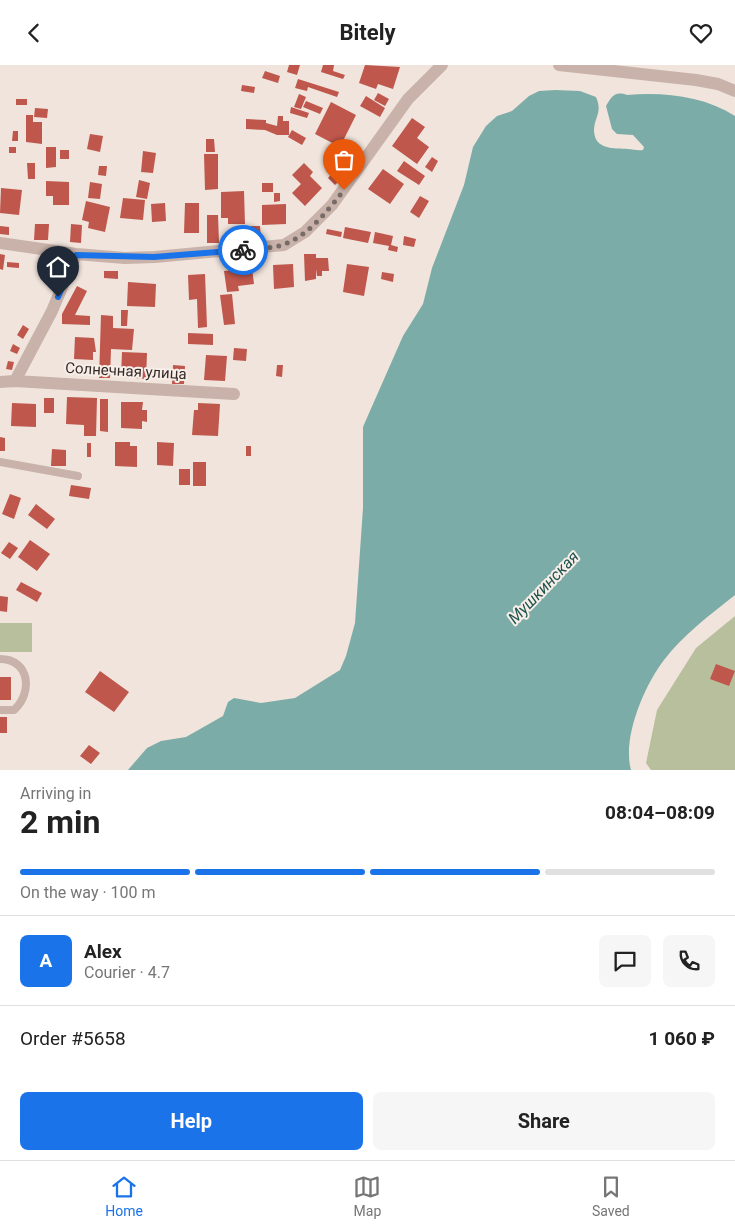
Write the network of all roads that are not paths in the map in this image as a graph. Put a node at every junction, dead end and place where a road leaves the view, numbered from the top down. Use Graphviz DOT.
graph roads {
  1 [pos="442,65"];
  2 [pos="559,65"];
  3 [pos="735,91"];
  4 [pos="0,243"];
  5 [pos="76,255"];
  6 [pos="0,381"];
  7 [pos="15,381"];
  8 [pos="234,394"];
  9 [pos="0,462"];
  10 [pos="78,476"];
  11 [pos="0,659"];
  12 [pos="0,710"];
  1 -- 5 [label="street"];
  2 -- 3 [label="street"];
  4 -- 5 [label="street"];
  5 -- 7 [label="street"];
  6 -- 7 [label="street, Солнечная улица"];
  7 -- 8 [label="street, Солнечная улица"];
  9 -- 10 [label="lane"];
  11 -- 12 [label="lane"];
}
